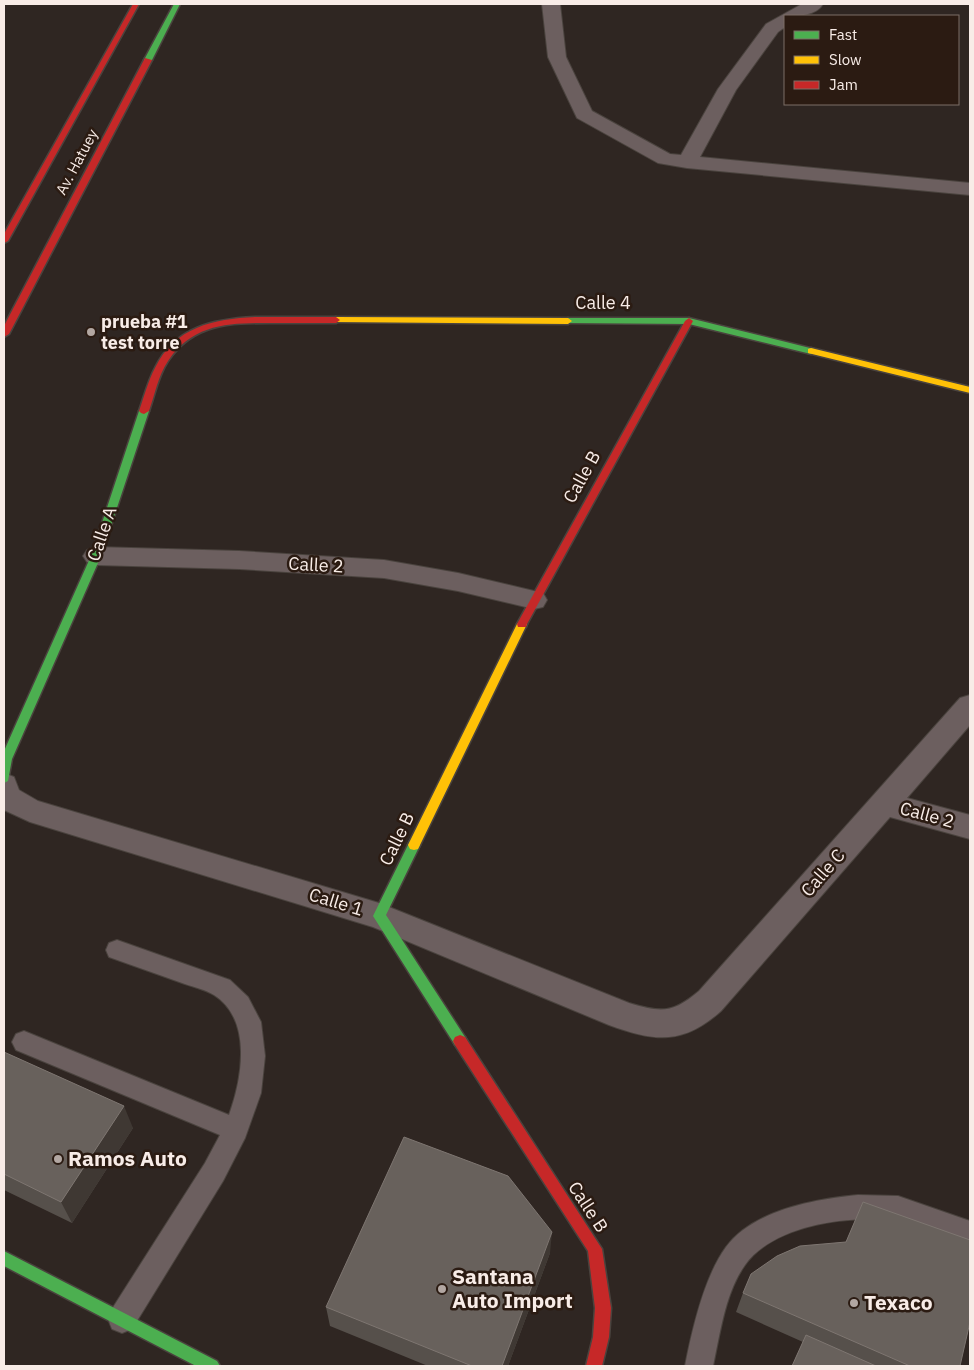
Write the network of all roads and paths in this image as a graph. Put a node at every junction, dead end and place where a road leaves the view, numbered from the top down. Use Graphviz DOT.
graph roads {
  1 [pos="136,4"];
  2 [pos="177,4"];
  3 [pos="551,4"];
  4 [pos="815,4"];
  5 [pos="793,15"];
  6 [pos="784,21"];
  7 [pos="687,162"];
  8 [pos="970,189"];
  9 [pos="4,241"];
  10 [pos="228,320"];
  11 [pos="689,321"];
  12 [pos="5,329"];
  13 [pos="970,390"];
  14 [pos="96,556"];
  15 [pos="534,600"];
  16 [pos="970,706"];
  17 [pos="4,778"];
  18 [pos="4,785"];
  19 [pos="4,792"];
  20 [pos="884,803"];
  21 [pos="970,827"];
  22 [pos="379,916"];
  23 [pos="117,950"];
  24 [pos="664,1024"];
  25 [pos="24,1042"];
  26 [pos="236,1130"];
  27 [pos="970,1234"];
  28 [pos="4,1258"];
  29 [pos="122,1319"];
  30 [pos="212,1366"];
  31 [pos="594,1366"];
  32 [pos="699,1366"];
  1 -- 9 [label="main road, Av. Hatuey"];
  2 -- 12 [label="main road, Av. Hatuey"];
  3 -- 7 [label="street"];
  4 -- 5 [label="street"];
  6 -- 7 [label="street"];
  7 -- 8 [label="street"];
  10 -- 11 [label="main road, Calle 4"];
  10 -- 14 [label="main road, Calle A"];
  11 -- 13 [label="main road, Calle 4"];
  11 -- 15 [label="main road, Calle B"];
  14 -- 15 [label="street, Calle 2"];
  14 -- 17 [label="main road, Calle A"];
  15 -- 22 [label="main road, Calle B"];
  16 -- 20 [label="street, Calle C"];
  18 -- 19 [label="street"];
  19 -- 22 [label="street, Calle 1"];
  20 -- 21 [label="street, Calle 2"];
  20 -- 24 [label="street, Calle C"];
  22 -- 24 [label="street, Calle 1"];
  22 -- 31 [label="main road, Calle B"];
  23 -- 26 [label="lane"];
  25 -- 26 [label="lane"];
  26 -- 29 [label="lane"];
  27 -- 32 [label="lane"];
  28 -- 29 [label="main road"];
  29 -- 30 [label="main road"];
}
